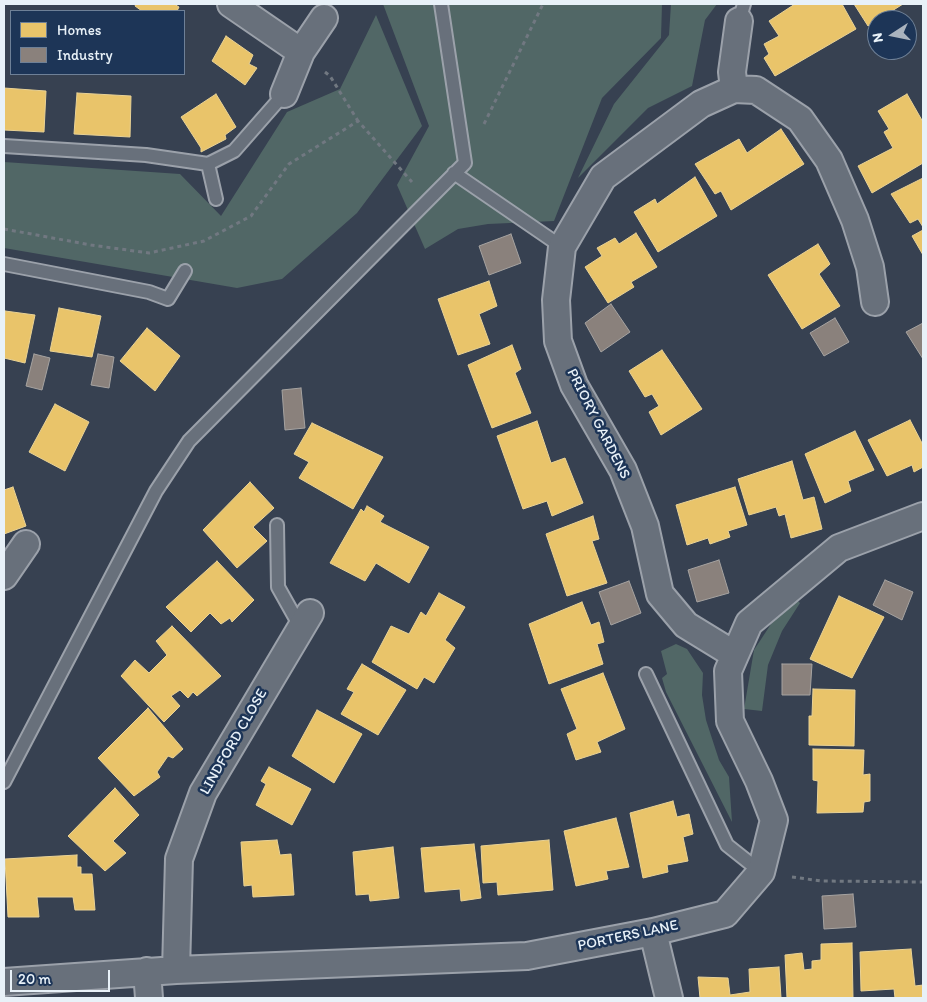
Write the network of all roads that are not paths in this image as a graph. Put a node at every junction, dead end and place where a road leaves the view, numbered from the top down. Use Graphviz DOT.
graph roads {
  1 [pos="231,4"];
  2 [pos="441,4"];
  3 [pos="742,13"];
  4 [pos="324,18"];
  5 [pos="301,52"];
  6 [pos="734,89"];
  7 [pos="284,94"];
  8 [pos="4,146"];
  9 [pos="208,164"];
  10 [pos="454,173"];
  11 [pos="216,199"];
  12 [pos="562,247"];
  13 [pos="4,264"];
  14 [pos="185,271"];
  15 [pos="876,302"];
  16 [pos="923,516"];
  17 [pos="277,525"];
  18 [pos="26,544"];
  19 [pos="4,576"];
  20 [pos="306,620"];
  21 [pos="735,655"];
  22 [pos="646,674"];
  23 [pos="4,782"];
  24 [pos="761,872"];
  25 [pos="653,932"];
  26 [pos="176,970"];
  27 [pos="147,972"];
  28 [pos="4,982"];
  29 [pos="148,998"];
  30 [pos="669,998"];
  1 -- 5 [label="street"];
  2 -- 10 [label="lane"];
  3 -- 6 [label="street"];
  4 -- 5 [label="street"];
  5 -- 7 [label="street"];
  6 -- 12 [label="street, PRIORY GARDENS"];
  6 -- 15 [label="street"];
  7 -- 9 [label="lane"];
  8 -- 9 [label="lane"];
  9 -- 11 [label="lane"];
  10 -- 12 [label="lane"];
  10 -- 23 [label="lane"];
  12 -- 21 [label="street, PRIORY GARDENS"];
  13 -- 14 [label="lane"];
  16 -- 21 [label="street, PORTERS LANE"];
  17 -- 20 [label="lane"];
  18 -- 19 [label="street"];
  20 -- 26 [label="street, LINDFORD CLOSE"];
  21 -- 24 [label="street, PORTERS LANE"];
  22 -- 24 [label="lane"];
  24 -- 25 [label="street, PORTERS LANE"];
  25 -- 26 [label="street, PORTERS LANE"];
  25 -- 30 [label="street"];
  26 -- 27 [label="street, PORTERS LANE"];
  27 -- 28 [label="street, PORTERS LANE"];
  27 -- 29 [label="street"];
}
